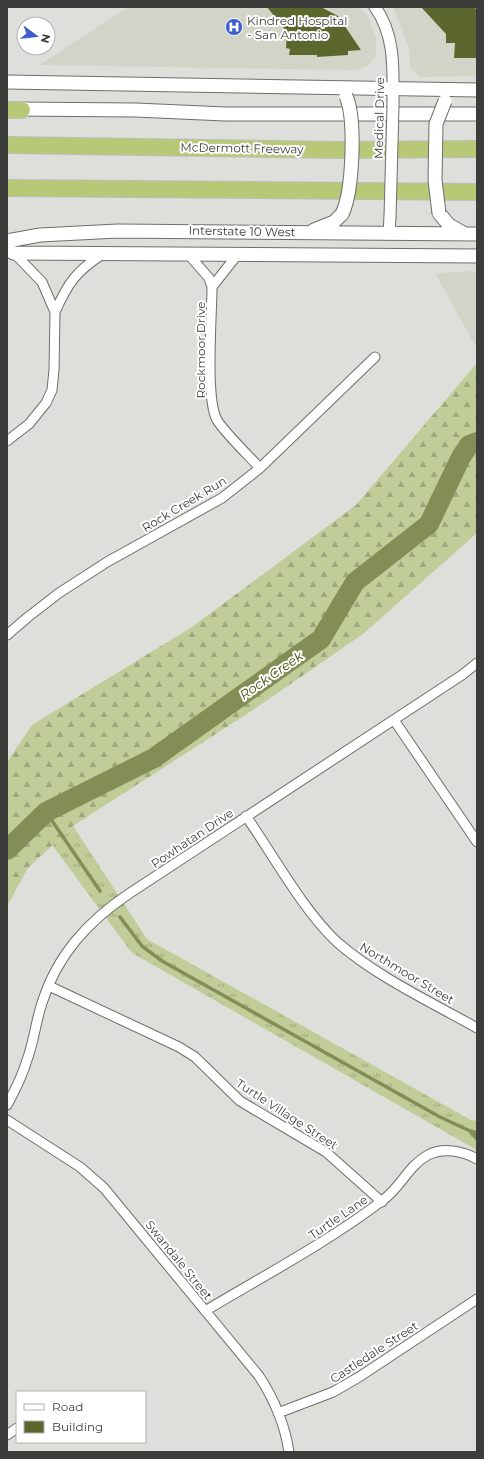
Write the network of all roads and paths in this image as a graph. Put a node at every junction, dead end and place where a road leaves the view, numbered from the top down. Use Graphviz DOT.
graph roads {
  1 [pos="375,7"];
  2 [pos="7,82"];
  3 [pos="326,87"];
  4 [pos="393,88"];
  5 [pos="473,90"];
  6 [pos="12,110"];
  7 [pos="477,114"];
  8 [pos="7,145"];
  9 [pos="477,149"];
  10 [pos="7,188"];
  11 [pos="477,192"];
  12 [pos="311,232"];
  13 [pos="390,234"];
  14 [pos="472,234"];
  15 [pos="7,241"];
  16 [pos="11,251"];
  17 [pos="103,254"];
  18 [pos="188,254"];
  19 [pos="237,255"];
  20 [pos="477,256"];
  21 [pos="212,287"];
  22 [pos="55,312"];
  23 [pos="376,357"];
  24 [pos="7,441"];
  25 [pos="260,468"];
  26 [pos="7,635"];
  27 [pos="477,663"];
  28 [pos="394,720"];
  29 [pos="246,816"];
  30 [pos="477,842"];
  31 [pos="48,986"];
  32 [pos="477,1028"];
  33 [pos="7,1104"];
  34 [pos="7,1120"];
  35 [pos="477,1159"];
  36 [pos="382,1202"];
  37 [pos="477,1299"];
  38 [pos="205,1311"];
  39 [pos="278,1413"];
  40 [pos="16,1429"];
  41 [pos="7,1435"];
  42 [pos="289,1452"];
  1 -- 4 [label="street, Medical Drive"];
  2 -- 3 [label="main road"];
  3 -- 4 [label="main road"];
  3 -- 12 [label="main road, bridge"];
  4 -- 5 [label="main road"];
  4 -- 13 [label="street, Medical Drive, bridge"];
  5 -- 14 [label="main road, bridge"];
  6 -- 7 [label="main road"];
  8 -- 9 [label="highway, McDermott Freeway"];
  10 -- 11 [label="highway"];
  12 -- 13 [label="main road, Interstate 10 West"];
  12 -- 15 [label="main road, Interstate 10 West"];
  13 -- 14 [label="main road, Interstate 10 West"];
  16 -- 17 [label="main road"];
  16 -- 22 [label="street"];
  17 -- 18 [label="main road"];
  17 -- 22 [label="street"];
  18 -- 19 [label="main road"];
  18 -- 21 [label="street, Rockmoor Drive"];
  19 -- 20 [label="main road"];
  19 -- 21 [label="street, Rockmoor Drive"];
  21 -- 25 [label="street, Rockmoor Drive"];
  22 -- 24 [label="street"];
  23 -- 25 [label="street, Rock Creek Run"];
  25 -- 26 [label="street, Rock Creek Run"];
  27 -- 28 [label="street, Powhatan Drive"];
  28 -- 29 [label="street, Powhatan Drive"];
  28 -- 30 [label="street"];
  29 -- 31 [label="street, Powhatan Drive"];
  29 -- 32 [label="street, Northmoor Street"];
  31 -- 33 [label="street, Powhatan Drive"];
  31 -- 36 [label="street, Turtle Village Street"];
  34 -- 38 [label="street, Swandale Street"];
  35 -- 36 [label="street, Turtle Lane"];
  36 -- 38 [label="street, Turtle Lane"];
  37 -- 39 [label="street, Castledale Street"];
  38 -- 39 [label="street, Swandale Street"];
  39 -- 42 [label="street, Swandale Street"];
  40 -- 41 [label="street"];
}
